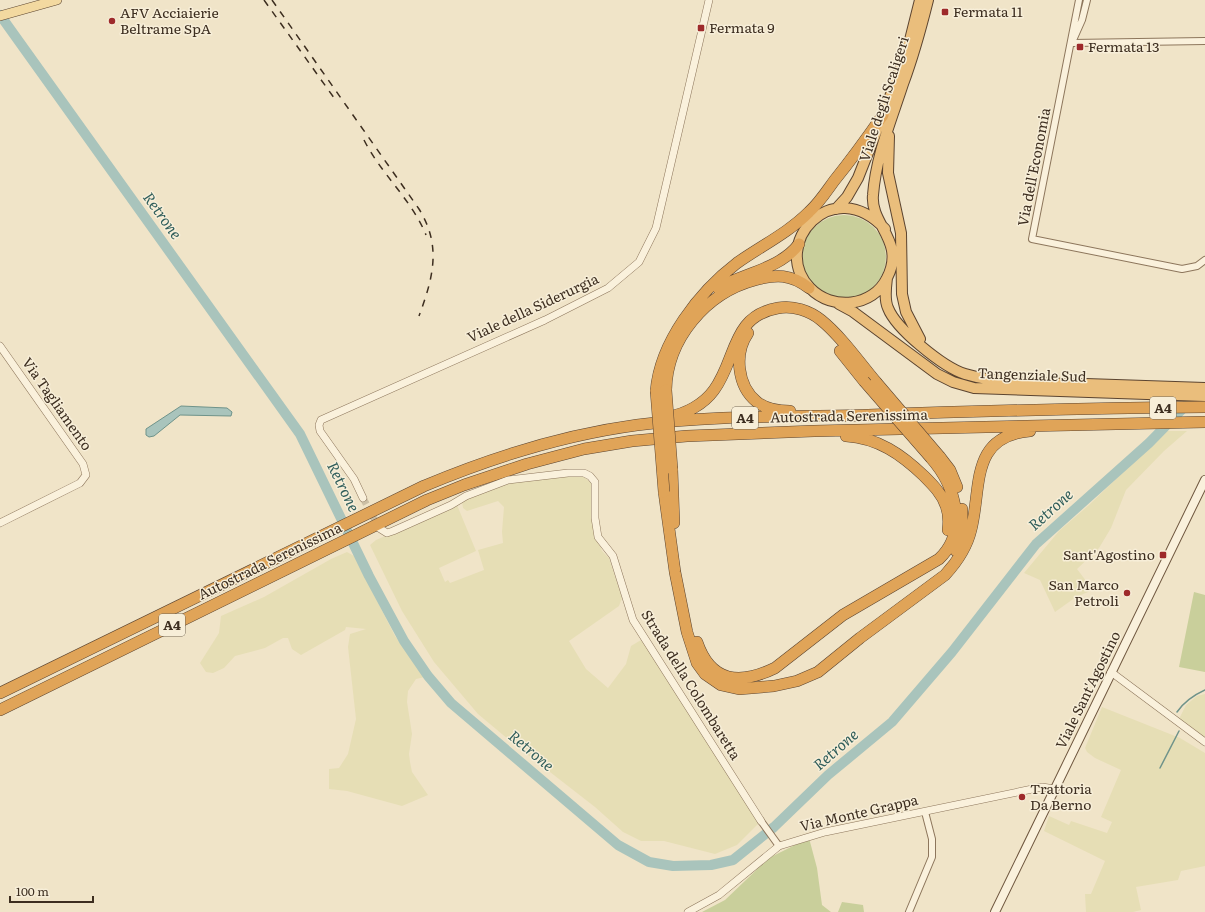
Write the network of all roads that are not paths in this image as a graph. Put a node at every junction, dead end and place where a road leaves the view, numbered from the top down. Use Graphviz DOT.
graph roads {
  1 [pos="42,0"];
  2 [pos="57,0"];
  3 [pos="709,0"];
  4 [pos="928,0"];
  5 [pos="1079,0"];
  6 [pos="1087,0"];
  7 [pos="919,3"];
  8 [pos="19,11"];
  9 [pos="0,16"];
  10 [pos="1205,41"];
  11 [pos="1072,43"];
  12 [pos="887,116"];
  13 [pos="836,209"];
  14 [pos="885,229"];
  15 [pos="798,244"];
  16 [pos="1205,260"];
  17 [pos="887,278"];
  18 [pos="810,288"];
  19 [pos="835,302"];
  20 [pos="690,312"];
  21 [pos="0,346"];
  22 [pos="927,351"];
  23 [pos="1205,388"];
  24 [pos="1119,389"];
  25 [pos="661,390"];
  26 [pos="1205,396"];
  27 [pos="1205,407"];
  28 [pos="964,411"];
  29 [pos="1205,422"];
  30 [pos="1161,423"];
  31 [pos="698,435"];
  32 [pos="530,447"];
  33 [pos="936,457"];
  34 [pos="1205,480"];
  35 [pos="363,498"];
  36 [pos="0,523"];
  37 [pos="379,528"];
  38 [pos="910,576"];
  39 [pos="935,583"];
  40 [pos="1111,672"];
  41 [pos="0,693"];
  42 [pos="0,710"];
  43 [pos="1205,742"];
  44 [pos="1055,789"];
  45 [pos="925,812"];
  46 [pos="761,822"];
  47 [pos="779,846"];
  48 [pos="688,912"];
  49 [pos="909,912"];
  50 [pos="995,912"];
  1 -- 8 [label="main road"];
  2 -- 8 [label="main road"];
  3 -- 35 [label="street, Viale della Siderurgia"];
  4 -- 12 [label="highway, Viale degli Scaligeri"];
  5 -- 11 [label="street, Via dell'Economia"];
  6 -- 11 [label="street, Via dell'Economia"];
  7 -- 12 [label="highway, Viale degli Scaligeri"];
  8 -- 9 [label="main road"];
  10 -- 11 [label="street"];
  11 -- 16 [label="street, Via dell'Economia"];
  12 -- 13 [label="highway, Viale degli Scaligeri"];
  12 -- 14 [label="highway, Viale degli Scaligeri"];
  12 -- 20 [label="highway"];
  12 -- 22 [label="highway"];
  13 -- 14 [label="highway, Viale degli Scaligeri"];
  13 -- 15 [label="highway, Viale degli Scaligeri"];
  14 -- 17 [label="highway, Viale degli Scaligeri"];
  15 -- 18 [label="highway, Viale degli Scaligeri"];
  15 -- 20 [label="highway"];
  17 -- 19 [label="highway, Viale degli Scaligeri"];
  17 -- 22 [label="highway, Tangenziale Sud"];
  18 -- 19 [label="highway, Viale degli Scaligeri"];
  18 -- 25 [label="highway"];
  19 -- 24 [label="highway, Tangenziale Sud"];
  20 -- 25 [label="highway"];
  21 -- 36 [label="street, Via Tagliamento"];
  22 -- 24 [label="highway, Tangenziale Sud"];
  23 -- 24 [label="highway, Tangenziale Sud"];
  24 -- 26 [label="highway, Tangenziale Sud"];
  25 -- 38 [label="highway, bridge"];
  25 -- 39 [label="highway, bridge"];
  27 -- 28 [label="highway, Autostrada Serenissima / A4"];
  28 -- 32 [label="highway, Autostrada Serenissima / A4"];
  28 -- 33 [label="highway, bridge"];
  29 -- 30 [label="highway, Autostrada Serenissima / A4"];
  30 -- 31 [label="highway, Autostrada Serenissima / A4"];
  30 -- 39 [label="highway"];
  31 -- 38 [label="highway"];
  31 -- 42 [label="highway, Autostrada Serenissima / A4"];
  32 -- 33 [label="highway, bridge"];
  32 -- 41 [label="highway, Autostrada Serenissima / A4"];
  33 -- 38 [label="highway"];
  33 -- 39 [label="highway"];
  34 -- 40 [label="main road, Viale Sant'Agostino"];
  37 -- 46 [label="street, Strada della Colombaretta"];
  40 -- 43 [label="street"];
  40 -- 44 [label="main road, Viale Sant'Agostino"];
  44 -- 45 [label="street, Via Monte Grappa"];
  44 -- 50 [label="main road, Viale Sant'Agostino"];
  45 -- 47 [label="street, Via Monte Grappa"];
  45 -- 49 [label="street"];
  46 -- 47 [label="street"];
  47 -- 48 [label="street, Via Monte Grappa"];
}
